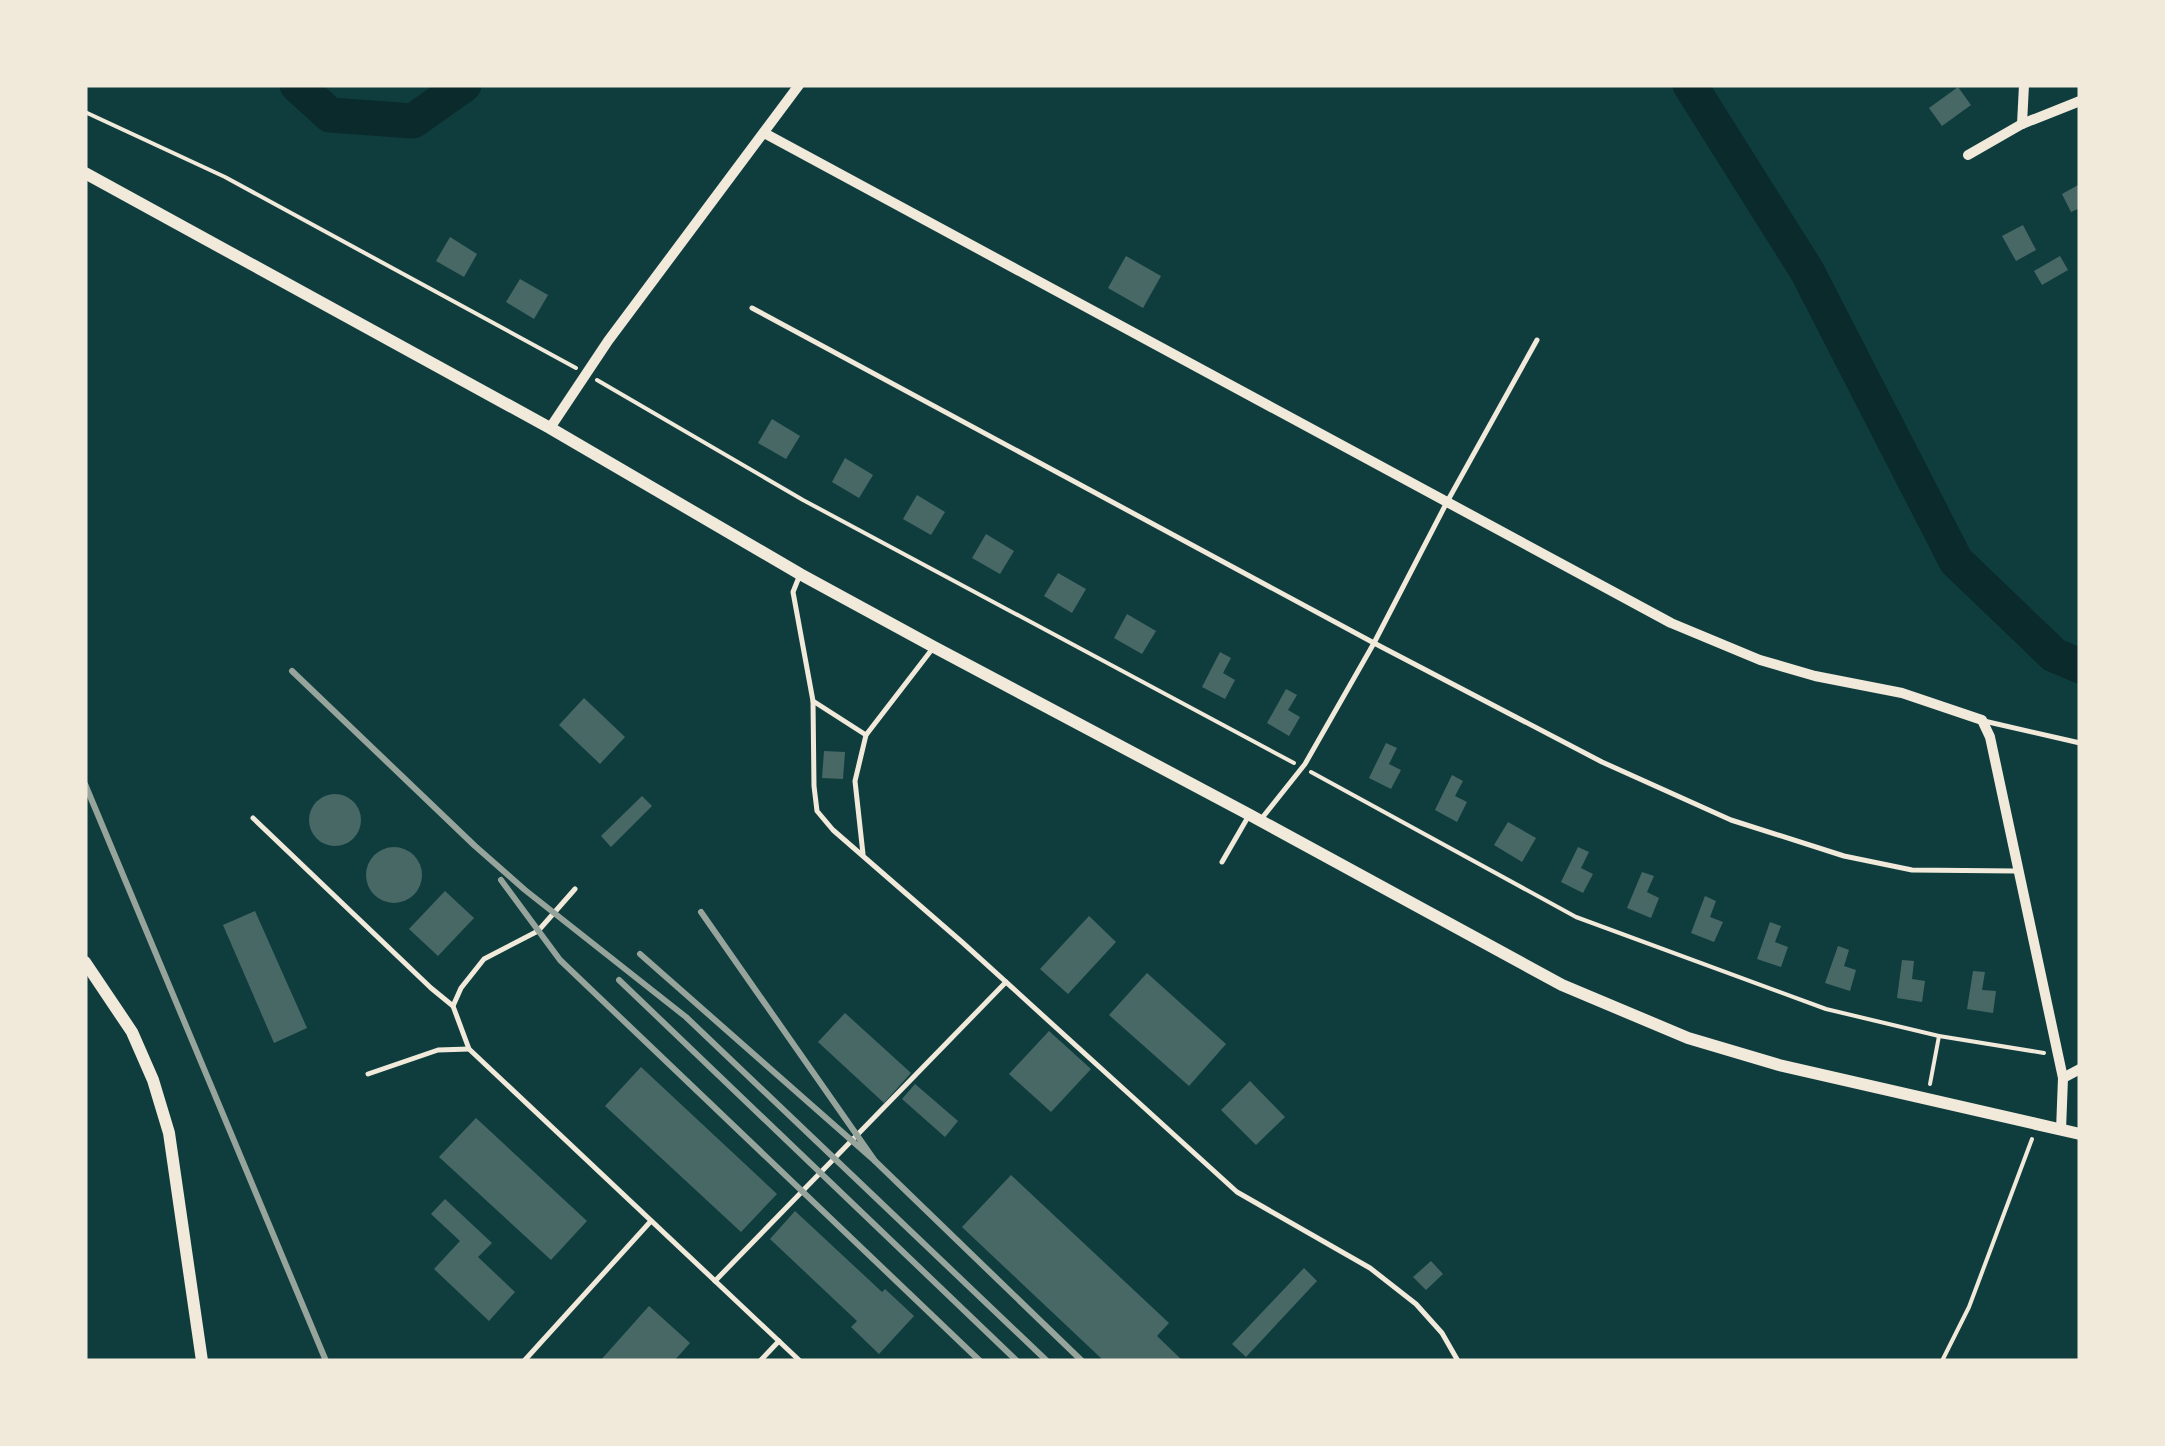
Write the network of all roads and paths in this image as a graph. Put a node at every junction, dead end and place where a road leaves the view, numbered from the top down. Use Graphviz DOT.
graph roads {
  1 [pos="799,85"];
  2 [pos="2024,85"];
  3 [pos="2080,101"];
  4 [pos="85,112"];
  5 [pos="2022,124"];
  6 [pos="764,133"];
  7 [pos="1968,154"];
  8 [pos="85,173"];
  9 [pos="752,308"];
  10 [pos="1537,340"];
  11 [pos="586,374"];
  12 [pos="550,428"];
  13 [pos="1447,502"];
  14 [pos="800,574"];
  15 [pos="1374,643"];
  16 [pos="934,647"];
  17 [pos="813,701"];
  18 [pos="1982,720"];
  19 [pos="866,735"];
  20 [pos="2080,743"];
  21 [pos="1303,768"];
  22 [pos="253,818"];
  23 [pos="1255,818"];
  24 [pos="863,856"];
  25 [pos="1222,862"];
  26 [pos="2019,871"];
  27 [pos="574,889"];
  28 [pos="85,962"];
  29 [pos="1006,982"];
  30 [pos="453,1006"];
  31 [pos="1940,1036"];
  32 [pos="470,1049"];
  33 [pos="2058,1056"];
  34 [pos="2080,1069"];
  35 [pos="368,1074"];
  36 [pos="2063,1078"];
  37 [pos="1928,1092"];
  38 [pos="2038,1124"];
  39 [pos="2062,1130"];
  40 [pos="2080,1134"];
  41 [pos="651,1221"];
  42 [pos="715,1281"];
  43 [pos="778,1341"];
  44 [pos="202,1361"];
  45 [pos="524,1361"];
  46 [pos="760,1361"];
  47 [pos="800,1361"];
  48 [pos="1458,1361"];
  49 [pos="1942,1361"];
  1 -- 6 [label="street"];
  2 -- 5 [label="street"];
  3 -- 5 [label="street"];
  4 -- 11 [label="path"];
  5 -- 7 [label="street"];
  6 -- 11 [label="street"];
  6 -- 13 [label="street"];
  8 -- 12 [label="street"];
  9 -- 15 [label="lane"];
  10 -- 13 [label="lane"];
  11 -- 12 [label="street"];
  11 -- 21 [label="path"];
  12 -- 14 [label="street"];
  13 -- 15 [label="lane"];
  13 -- 18 [label="street"];
  14 -- 16 [label="street"];
  14 -- 17 [label="lane"];
  15 -- 21 [label="lane"];
  15 -- 26 [label="lane"];
  16 -- 19 [label="lane"];
  16 -- 23 [label="street"];
  17 -- 19 [label="lane"];
  17 -- 24 [label="lane"];
  18 -- 20 [label="lane"];
  18 -- 26 [label="street"];
  19 -- 24 [label="lane"];
  21 -- 23 [label="lane"];
  21 -- 31 [label="path"];
  22 -- 30 [label="lane"];
  23 -- 25 [label="lane"];
  23 -- 38 [label="street"];
  24 -- 29 [label="lane"];
  26 -- 33 [label="street"];
  27 -- 30 [label="lane"];
  28 -- 44 [label="street"];
  29 -- 42 [label="lane"];
  29 -- 48 [label="lane"];
  30 -- 32 [label="lane"];
  31 -- 33 [label="path"];
  31 -- 37 [label="path"];
  32 -- 35 [label="lane"];
  32 -- 41 [label="lane"];
  33 -- 36 [label="street"];
  34 -- 36 [label="street"];
  36 -- 39 [label="street"];
  38 -- 39 [label="street"];
  38 -- 49 [label="path"];
  39 -- 40 [label="street"];
  41 -- 42 [label="lane"];
  41 -- 45 [label="lane"];
  42 -- 43 [label="lane"];
  43 -- 46 [label="lane"];
  43 -- 47 [label="lane"];
}
